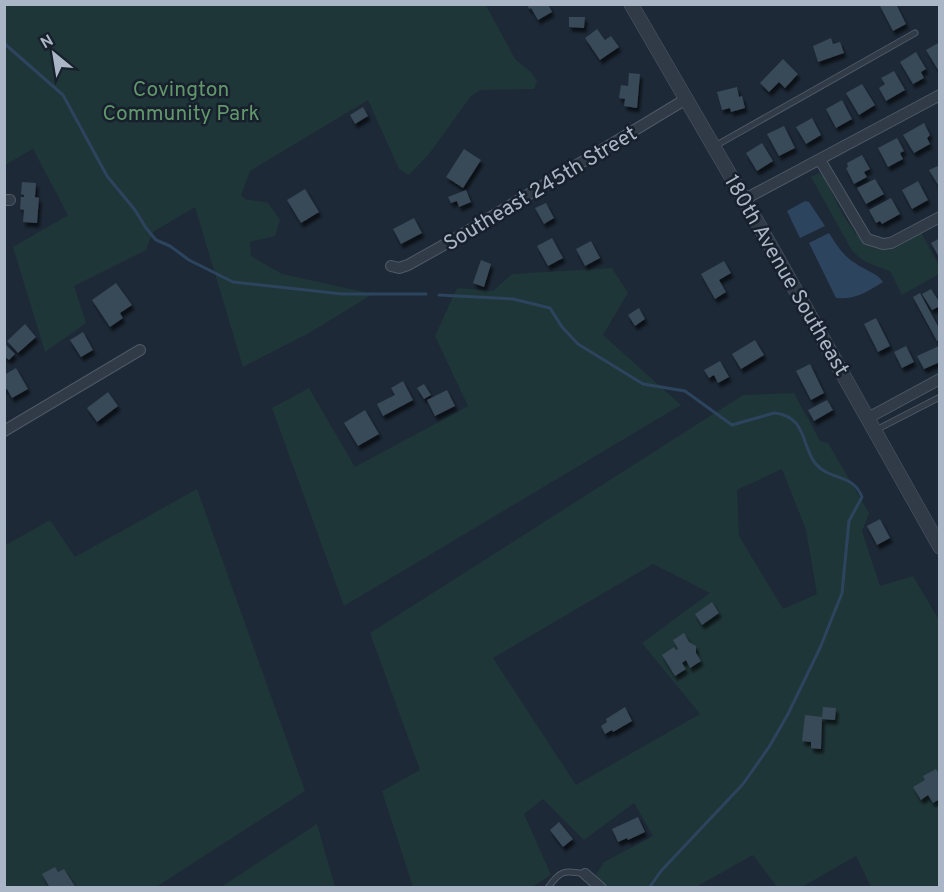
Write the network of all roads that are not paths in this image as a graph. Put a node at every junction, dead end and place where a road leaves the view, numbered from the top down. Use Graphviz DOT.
graph roads {
  1 [pos="631,4"];
  2 [pos="915,33"];
  3 [pos="939,95"];
  4 [pos="686,99"];
  5 [pos="714,147"];
  6 [pos="820,160"];
  7 [pos="745,199"];
  8 [pos="939,217"];
  9 [pos="390,266"];
  10 [pos="140,350"];
  11 [pos="939,379"];
  12 [pos="939,397"];
  13 [pos="868,418"];
  14 [pos="6,425"];
  15 [pos="875,431"];
  16 [pos="936,533"];
  17 [pos="939,547"];
  18 [pos="585,874"];
  19 [pos="548,888"];
  20 [pos="601,888"];
  1 -- 4 [label="street, 180th Avenue Southeast"];
  2 -- 5 [label="lane"];
  3 -- 6 [label="street"];
  4 -- 5 [label="street, 180th Avenue Southeast"];
  4 -- 9 [label="street, Southeast 245th Street"];
  5 -- 7 [label="street, 180th Avenue Southeast"];
  6 -- 7 [label="street"];
  6 -- 8 [label="street"];
  7 -- 13 [label="street, 180th Avenue Southeast"];
  10 -- 14 [label="street"];
  11 -- 13 [label="street"];
  12 -- 15 [label="lane"];
  13 -- 15 [label="street, 180th Avenue Southeast"];
  15 -- 16 [label="street, 180th Avenue Southeast"];
  16 -- 17 [label="street, 180th Avenue Southeast"];
  18 -- 19 [label="lane"];
  18 -- 20 [label="street"];
}
